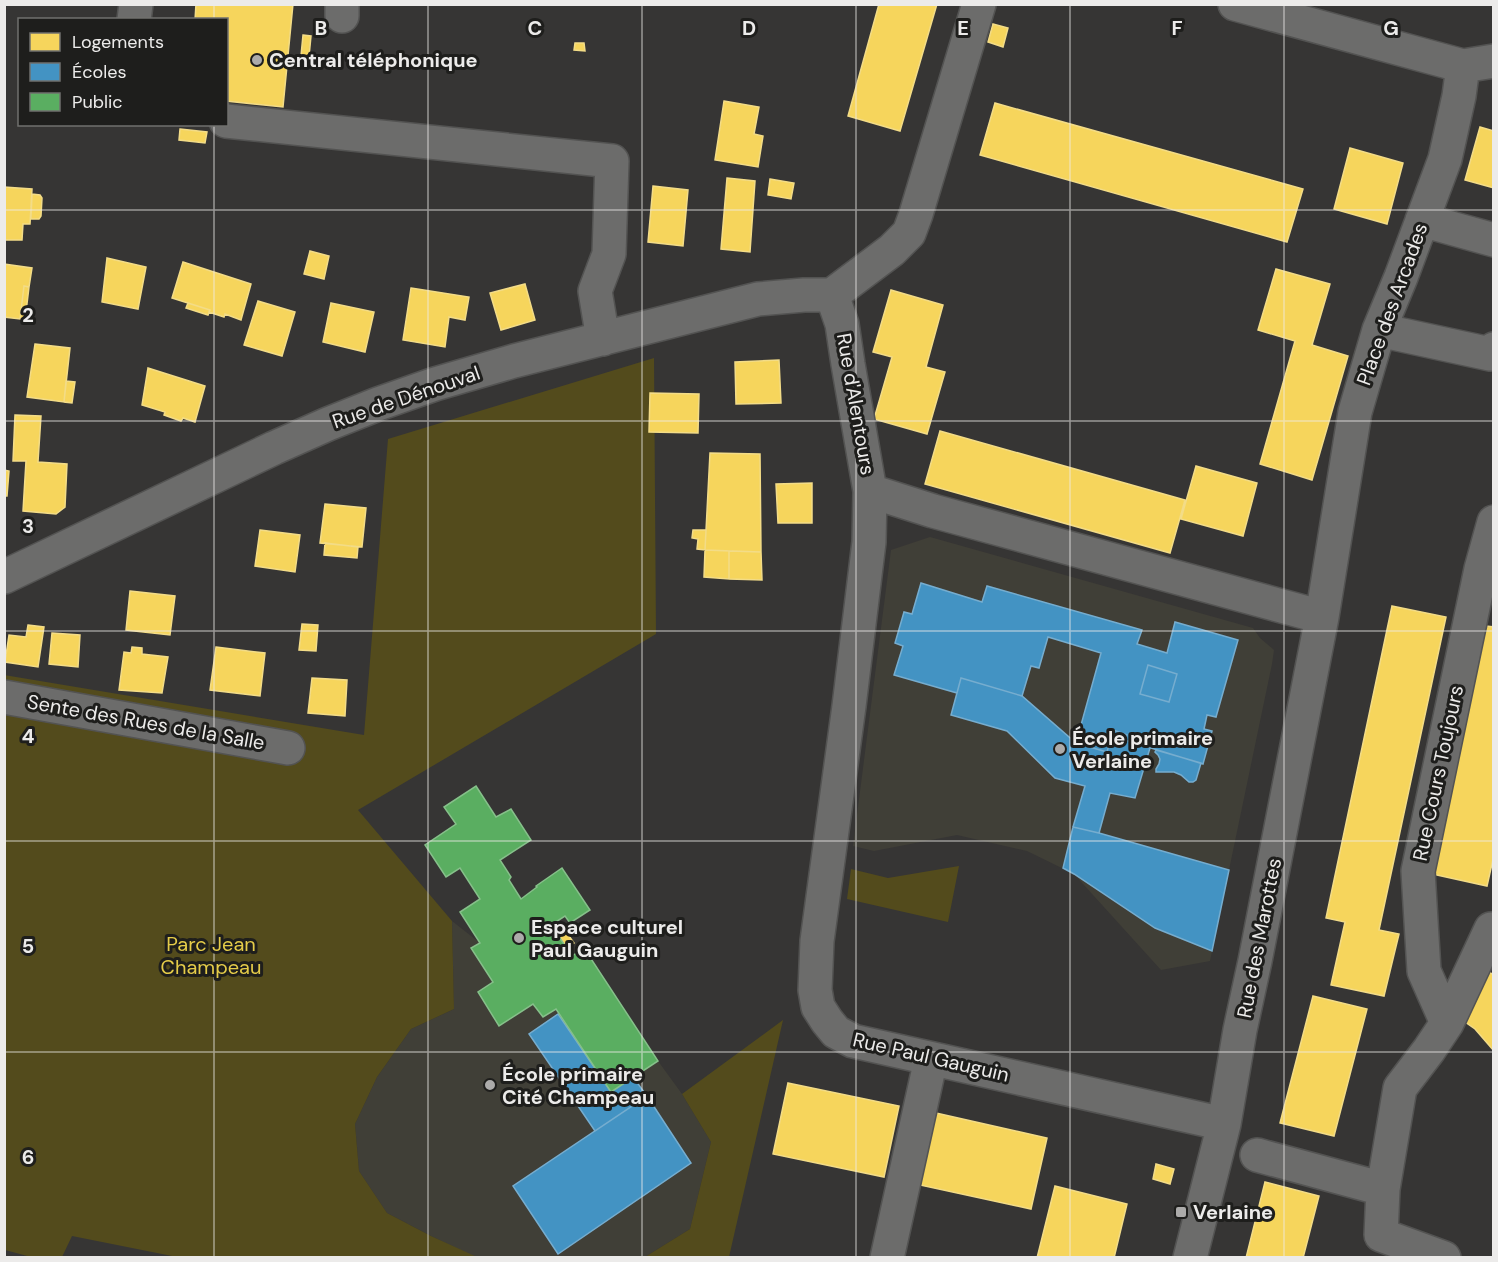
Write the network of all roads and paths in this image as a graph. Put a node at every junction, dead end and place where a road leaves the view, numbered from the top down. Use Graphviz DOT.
graph roads {
  1 [pos="979,4"];
  2 [pos="1235,4"];
  3 [pos="1478,63"];
  4 [pos="228,121"];
  5 [pos="1422,220"];
  6 [pos="1494,240"];
  7 [pos="832,295"];
  8 [pos="1379,330"];
  9 [pos="603,339"];
  10 [pos="1494,349"];
  11 [pos="870,491"];
  12 [pos="1494,522"];
  13 [pos="4,578"];
  14 [pos="1322,617"];
  15 [pos="4,697"];
  16 [pos="288,748"];
  17 [pos="1493,927"];
  18 [pos="1448,1023"];
  19 [pos="930,1059"];
  20 [pos="1224,1124"];
  21 [pos="1257,1155"];
  22 [pos="1383,1189"];
  23 [pos="1377,1246"];
  24 [pos="887,1257"];
  25 [pos="1190,1257"];
  26 [pos="1444,1257"];
  1 -- 7 [label="street"];
  2 -- 3 [label="street"];
  3 -- 5 [label="street, Place des Arcades"];
  4 -- 9 [label="street"];
  5 -- 6 [label="street"];
  5 -- 8 [label="street, Place des Arcades"];
  7 -- 9 [label="street, Rue de Dénouval"];
  7 -- 11 [label="street, Rue d'Alentours"];
  8 -- 10 [label="street"];
  8 -- 14 [label="street, Place des Arcades"];
  9 -- 13 [label="street, Rue de Dénouval"];
  11 -- 14 [label="street, Rue d'Alentours"];
  11 -- 19 [label="street, Rue Paul Gauguin"];
  12 -- 18 [label="street, Rue Cours Toujours"];
  14 -- 20 [label="street, Rue des Marottes"];
  15 -- 16 [label="street, Sente des Rues de la Salle"];
  17 -- 18 [label="street"];
  18 -- 22 [label="street"];
  19 -- 20 [label="street, Rue Paul Gauguin"];
  19 -- 24 [label="street"];
  20 -- 25 [label="street, Rue des Marottes"];
  21 -- 22 [label="street"];
  22 -- 23 [label="street"];
  23 -- 26 [label="street"];
}
